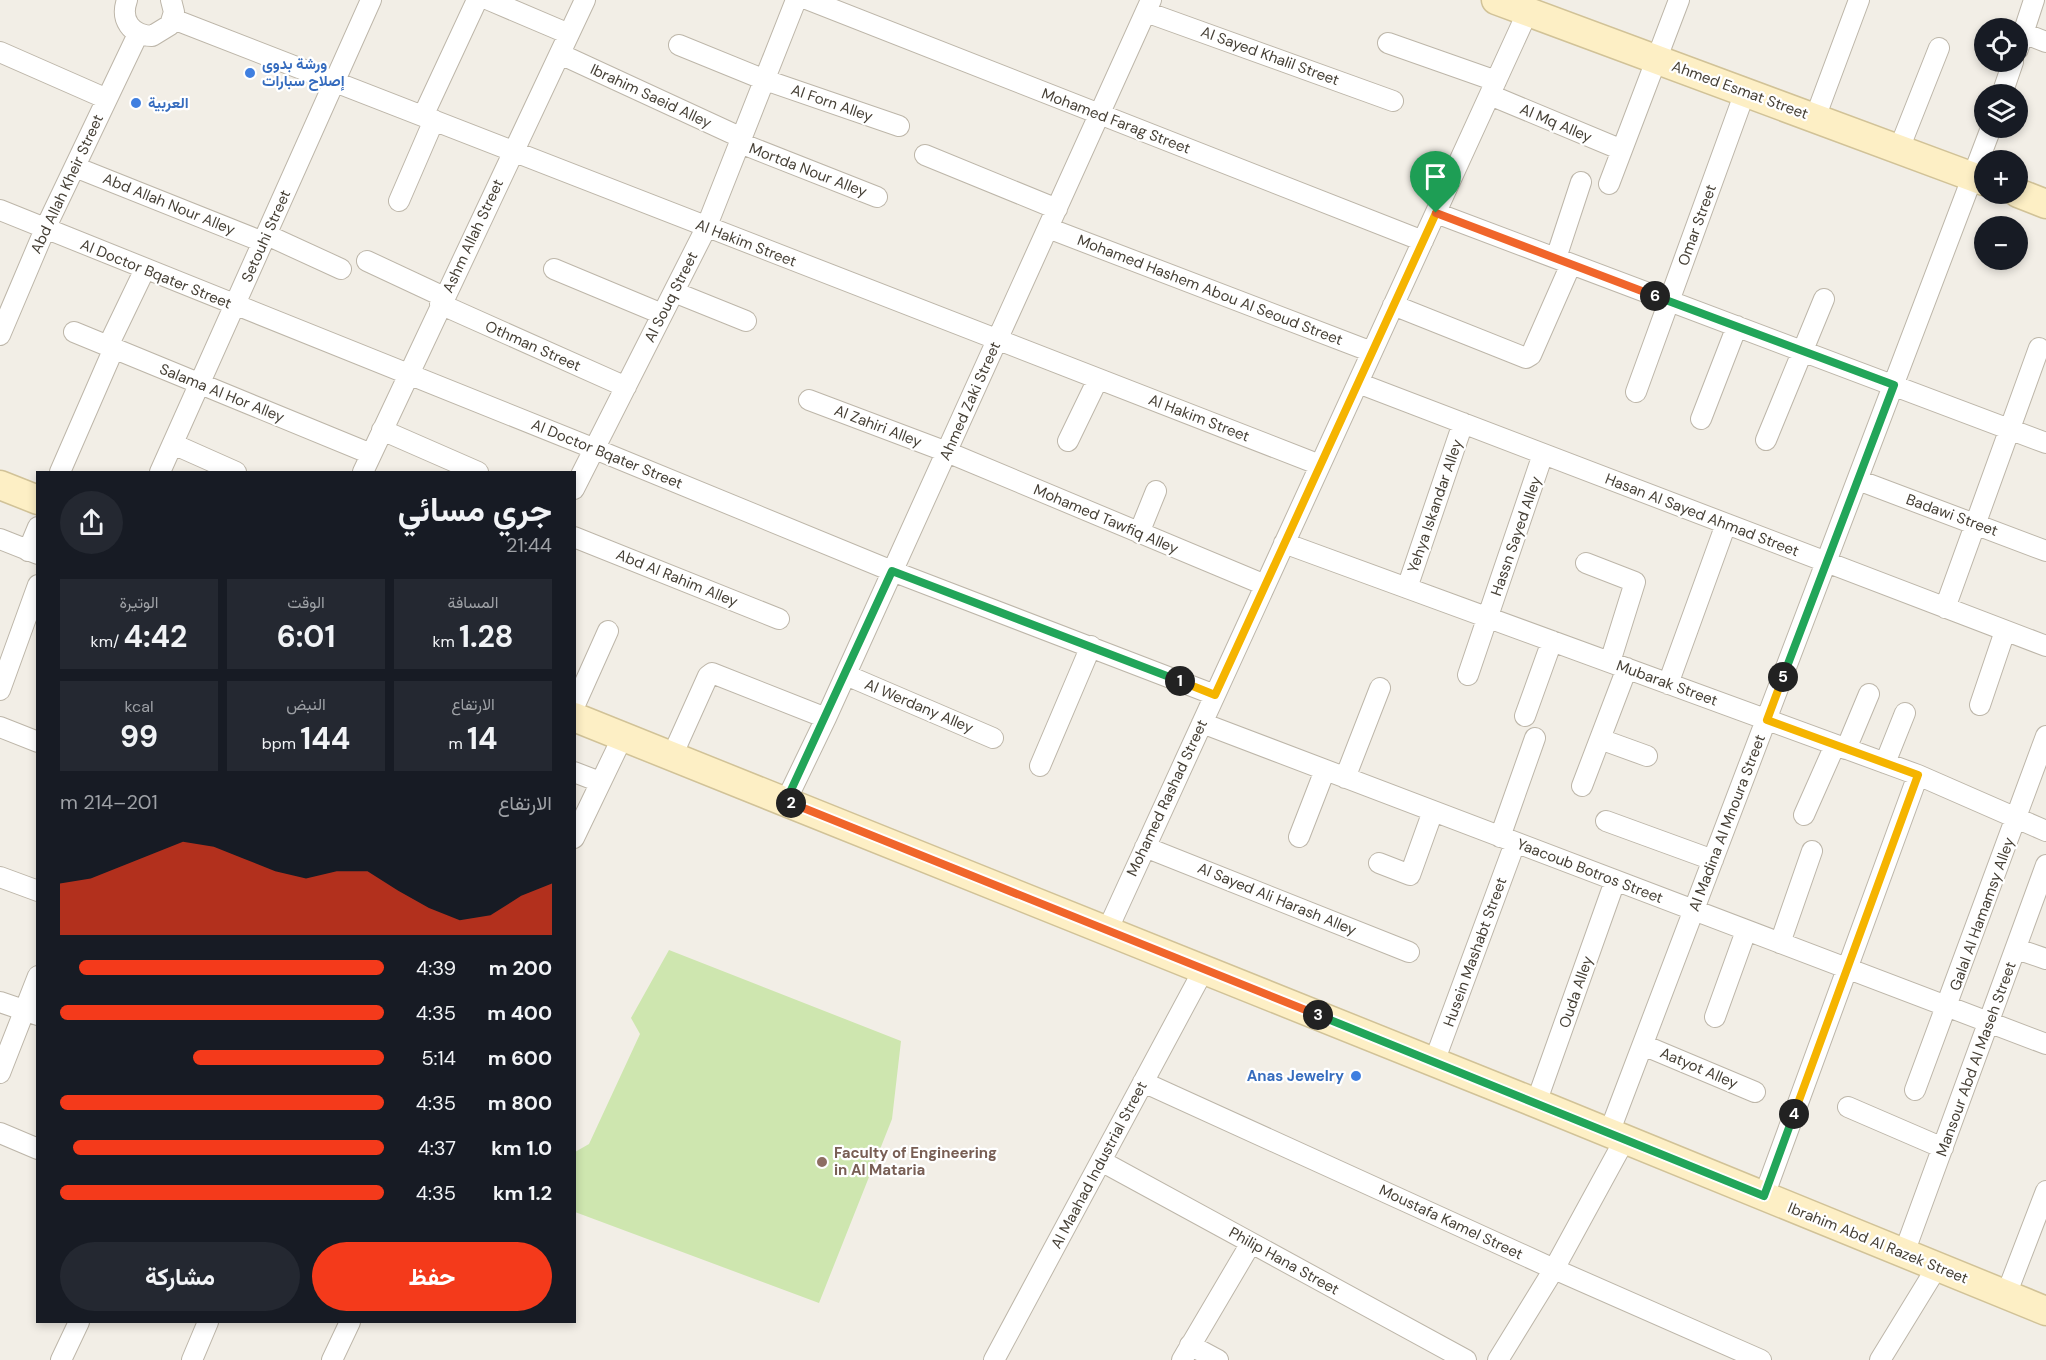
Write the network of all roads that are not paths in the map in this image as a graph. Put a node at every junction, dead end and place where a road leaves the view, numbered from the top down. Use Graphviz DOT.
graph roads {
  1 [pos="127,0"];
  2 [pos="371,0"];
  3 [pos="477,0"];
  4 [pos="489,0"];
  5 [pos="585,0"];
  6 [pos="796,0"];
  7 [pos="809,0"];
  8 [pos="1496,0"];
  9 [pos="1679,0"];
  10 [pos="1859,0"];
  11 [pos="2034,0"];
  12 [pos="1148,6"];
  13 [pos="172,9"];
  14 [pos="1528,11"];
  15 [pos="2028,18"];
  16 [pos="138,34"];
  17 [pos="569,34"];
  18 [pos="2028,41"];
  19 [pos="2046,42"];
  20 [pos="1388,43"];
  21 [pos="679,45"];
  22 [pos="1939,48"];
  23 [pos="0,52"];
  24 [pos="560,54"];
  25 [pos="1658,60"];
  26 [pos="765,80"];
  27 [pos="335,82"];
  28 [pos="1493,88"];
  29 [pos="1744,92"];
  30 [pos="107,99"];
  31 [pos="1393,101"];
  32 [pos="1099,115"];
  33 [pos="428,118"];
  34 [pos="1815,118"];
  35 [pos="899,126"];
  36 [pos="741,140"];
  37 [pos="1899,149"];
  38 [pos="1622,150"];
  39 [pos="513,151"];
  40 [pos="926,155"];
  41 [pos="75,166"];
  42 [pos="1974,177"];
  43 [pos="1581,182"];
  44 [pos="1608,183"];
  45 [pos="1974,191"];
  46 [pos="877,197"];
  47 [pos="2028,197"];
  48 [pos="399,201"];
  49 [pos="2046,204"];
  50 [pos="1057,209"];
  51 [pos="0,210"];
  52 [pos="1436,213"];
  53 [pos="706,228"];
  54 [pos="1048,228"];
  55 [pos="45,230"];
  56 [pos="265,238"];
  57 [pos="1423,240"];
  58 [pos="367,261"];
  59 [pos="1564,261"];
  60 [pos="145,269"];
  61 [pos="341,269"];
  62 [pos="554,269"];
  63 [pos="674,291"];
  64 [pos="1824,299"];
  65 [pos="442,300"];
  66 [pos="1669,301"];
  67 [pos="235,305"];
  68 [pos="1393,305"];
  69 [pos="662,315"];
  70 [pos="747,321"];
  71 [pos="1737,326"];
  72 [pos="74,332"];
  73 [pos="0,335"];
  74 [pos="998,340"];
  75 [pos="111,347"];
  76 [pos="2039,348"];
  77 [pos="1803,351"];
  78 [pos="1372,352"];
  79 [pos="408,374"];
  80 [pos="1098,379"];
  81 [pos="1358,383"];
  82 [pos="200,384"];
  83 [pos="1894,385"];
  84 [pos="626,387"];
  85 [pos="1636,392"];
  86 [pos="809,400"];
  87 [pos="1701,419"];
  88 [pos="1463,423"];
  89 [pos="2009,428"];
  90 [pos="382,430"];
  91 [pos="1766,440"];
  92 [pos="1068,441"];
  93 [pos="2046,443"];
  94 [pos="173,444"];
  95 [pos="595,449"];
  96 [pos="947,452"];
  97 [pos="371,454"];
  98 [pos="1543,454"];
  99 [pos="1320,465"];
  100 [pos="60,471"];
  101 [pos="160,471"];
  102 [pos="234,471"];
  103 [pos="363,471"];
  104 [pos="476,471"];
  105 [pos="1858,480"];
  106 [pos="0,485"];
  107 [pos="576,485"];
  108 [pos="1156,491"];
  109 [pos="36,499"];
  110 [pos="1726,524"];
  111 [pos="1975,524"];
  112 [pos="1139,533"];
  113 [pos="36,537"];
  114 [pos="576,538"];
  115 [pos="0,539"];
  116 [pos="1284,543"];
  117 [pos="2046,551"];
  118 [pos="33,553"];
  119 [pos="1827,562"];
  120 [pos="1586,563"];
  121 [pos="892,571"];
  122 [pos="1265,585"];
  123 [pos="1407,588"];
  124 [pos="36,591"];
  125 [pos="1945,608"];
  126 [pos="1488,617"];
  127 [pos="779,619"];
  128 [pos="608,631"];
  129 [pos="2005,631"];
  130 [pos="1552,641"];
  131 [pos="1091,646"];
  132 [pos="2046,646"];
  133 [pos="1618,665"];
  134 [pos="846,675"];
  135 [pos="1468,675"];
  136 [pos="1668,684"];
  137 [pos="1380,688"];
  138 [pos="0,690"];
  139 [pos="1869,694"];
  140 [pos="1215,695"];
  141 [pos="576,703"];
  142 [pos="1980,705"];
  143 [pos="1905,713"];
  144 [pos="1524,716"];
  145 [pos="576,718"];
  146 [pos="826,718"];
  147 [pos="1767,720"];
  148 [pos="1202,723"];
  149 [pos="0,727"];
  150 [pos="623,736"];
  151 [pos="2046,736"];
  152 [pos="993,738"];
  153 [pos="1535,738"];
  154 [pos="1600,739"];
  155 [pos="36,741"];
  156 [pos="1841,747"];
  157 [pos="672,756"];
  158 [pos="1647,756"];
  159 [pos="1885,763"];
  160 [pos="1040,766"];
  161 [pos="1325,770"];
  162 [pos="576,773"];
  163 [pos="1918,775"];
  164 [pos="1345,778"];
  165 [pos="600,782"];
  166 [pos="1582,786"];
  167 [pos="786,801"];
  168 [pos="1433,811"];
  169 [pos="1804,815"];
  170 [pos="2016,818"];
  171 [pos="1606,821"];
  172 [pos="2046,831"];
  173 [pos="576,834"];
  174 [pos="1299,837"];
  175 [pos="1508,840"];
  176 [pos="1145,846"];
  177 [pos="1812,851"];
  178 [pos="1713,860"];
  179 [pos="1379,863"];
  180 [pos="2046,865"];
  181 [pos="0,877"];
  182 [pos="1615,880"];
  183 [pos="36,890"];
  184 [pos="1694,911"];
  185 [pos="1107,931"];
  186 [pos="1746,931"];
  187 [pos="1780,944"];
  188 [pos="2017,949"];
  189 [pos="1409,952"];
  190 [pos="2046,960"];
  191 [pos="1204,969"];
  192 [pos="1847,969"];
  193 [pos="36,987"];
  194 [pos="0,1002"];
  195 [pos="1948,1007"];
  196 [pos="31,1013"];
  197 [pos="1715,1017"];
  198 [pos="1989,1024"];
  199 [pos="2046,1044"];
  200 [pos="1643,1045"];
  201 [pos="1434,1062"];
  202 [pos="0,1073"];
  203 [pos="1143,1082"];
  204 [pos="1915,1090"];
  205 [pos="1755,1092"];
  206 [pos="1536,1103"];
  207 [pos="1848,1107"];
  208 [pos="0,1133"];
  209 [pos="1617,1136"];
  210 [pos="36,1148"];
  211 [pos="1944,1148"];
  212 [pos="1101,1161"];
  213 [pos="2046,1191"];
  214 [pos="1764,1196"];
  215 [pos="1251,1243"];
  216 [pos="1904,1253"];
  217 [pos="1937,1267"];
  218 [pos="1554,1269"];
  219 [pos="2006,1295"];
  220 [pos="2046,1311"];
  221 [pos="79,1323"];
  222 [pos="208,1323"];
  223 [pos="350,1323"];
  224 [pos="1186,1353"];
  225 [pos="61,1360"];
  226 [pos="192,1360"];
  227 [pos="332,1360"];
  228 [pos="994,1360"];
  229 [pos="1218,1360"];
  230 [pos="1466,1360"];
  231 [pos="1498,1360"];
  232 [pos="1761,1360"];
  233 [pos="1880,1360"];
  1 -- 16 [label="street"];
  2 -- 27 [label="street, Setouhi Street"];
  3 -- 33 [label="street"];
  4 -- 17 [label="street"];
  5 -- 17 [label="street, Ashm Allah Street"];
  6 -- 26 [label="street, Al Souq Street"];
  7 -- 32 [label="street, Mohamed Farag Street"];
  8 -- 14 [label="main road, Ahmed Esmat Street"];
  9 -- 25 [label="street"];
  10 -- 34 [label="street"];
  11 -- 15 [label="street"];
  12 -- 31 [label="street, Al Sayed Khalil Street"];
  12 -- 32 [label="street, Ahmed Zaki Street"];
  13 -- 16 [label="street"];
  13 -- 27 [label="street, Al Hakim Street"];
  14 -- 25 [label="main road, Ahmed Esmat Street"];
  14 -- 28 [label="street, Mohamed Rashad Street"];
  16 -- 30 [label="street, Abd Allah Kheir Street"];
  17 -- 24 [label="street, Ashm Allah Street"];
  18 -- 19 [label="street"];
  20 -- 28 [label="street, Al Mq Alley"];
  21 -- 26 [label="street, Al Forn Alley"];
  22 -- 37 [label="street"];
  23 -- 30 [label="street"];
  24 -- 36 [label="street, Ibrahim Saeid Alley"];
  24 -- 39 [label="street, Ashm Allah Street"];
  25 -- 29 [label="main road, Ahmed Esmat Street"];
  25 -- 38 [label="street"];
  26 -- 35 [label="street, Al Forn Alley"];
  26 -- 36 [label="street, Al Souq Street"];
  27 -- 33 [label="street, Al Hakim Street"];
  27 -- 56 [label="street, Setouhi Street"];
  28 -- 38 [label="street, Al Mq Alley"];
  28 -- 52 [label="street, Mohamed Rashad Street"];
  29 -- 34 [label="main road, Ahmed Esmat Street"];
  29 -- 66 [label="street, Omar Street"];
  30 -- 41 [label="street, Abd Allah Kheir Street"];
  32 -- 50 [label="street, Ahmed Zaki Street"];
  32 -- 57 [label="street, Mohamed Farag Street"];
  33 -- 39 [label="street, Al Hakim Street"];
  33 -- 48 [label="street"];
  34 -- 37 [label="main road, Ahmed Esmat Street"];
  36 -- 46 [label="street, Mortda Nour Alley"];
  36 -- 53 [label="street, Al Souq Street"];
  37 -- 42 [label="main road, Ahmed Esmat Street"];
  38 -- 44 [label="street"];
  39 -- 53 [label="street, Al Hakim Street"];
  39 -- 65 [label="street, Ashm Allah Street"];
  40 -- 50 [label="street"];
  41 -- 55 [label="street, Abd Allah Kheir Street"];
  41 -- 56 [label="street, Abd Allah Nour Alley"];
  43 -- 59 [label="street"];
  45 -- 83 [label="street, Al Madina Al Mnoura Street"];
  47 -- 49 [label="main road"];
  50 -- 54 [label="street, Ahmed Zaki Street"];
  51 -- 55 [label="street, Al Doctor Bqater Street"];
  52 -- 57 [label="street, Mohamed Rashad Street"];
  52 -- 59 [label="street"];
  53 -- 63 [label="street, Al Souq Street"];
  53 -- 74 [label="street, Al Hakim Street"];
  54 -- 74 [label="street, Ahmed Zaki Street"];
  54 -- 78 [label="street, Mohamed Hashem Abou Al Seoud Street"];
  55 -- 60 [label="street, Al Doctor Bqater Street"];
  55 -- 73 [label="street, Abd Allah Kheir Street"];
  56 -- 61 [label="street, Abd Allah Nour Alley"];
  56 -- 67 [label="street, Setouhi Street"];
  57 -- 68 [label="street, Mohamed Rashad Street"];
  58 -- 65 [label="street, Othman Street"];
  59 -- 66 [label="street"];
  59 -- 68 [label="street"];
  60 -- 67 [label="street, Al Doctor Bqater Street"];
  60 -- 75 [label="street"];
  62 -- 69 [label="street"];
  63 -- 69 [label="street, Al Souq Street"];
  63 -- 70 [label="street"];
  64 -- 77 [label="street"];
  65 -- 79 [label="street, Ashm Allah Street"];
  65 -- 84 [label="street, Othman Street"];
  66 -- 71 [label="street"];
  66 -- 85 [label="street, Omar Street"];
  67 -- 79 [label="street, Al Doctor Bqater Street"];
  67 -- 82 [label="street, Setouhi Street"];
  68 -- 78 [label="street, Mohamed Rashad Street"];
  69 -- 84 [label="street, Al Souq Street"];
  71 -- 77 [label="street"];
  71 -- 87 [label="street"];
  72 -- 75 [label="street, Salama Al Hor Alley"];
  74 -- 80 [label="street, Al Hakim Street"];
  74 -- 96 [label="street, Ahmed Zaki Street"];
  75 -- 82 [label="street, Salama Al Hor Alley"];
  75 -- 100 [label="street"];
  76 -- 89 [label="street"];
  77 -- 83 [label="street"];
  77 -- 91 [label="street"];
  78 -- 81 [label="street, Mohamed Rashad Street"];
  79 -- 90 [label="street, Ashm Allah Street"];
  79 -- 95 [label="street, Al Doctor Bqater Street"];
  80 -- 92 [label="street"];
  80 -- 99 [label="street, Al Hakim Street"];
  81 -- 88 [label="street, Hasan Al Sayed Ahmad Street"];
  81 -- 99 [label="street, Mohamed Rashad Street"];
  82 -- 94 [label="street, Setouhi Street"];
  82 -- 97 [label="street, Salama Al Hor Alley"];
  83 -- 89 [label="street"];
  83 -- 105 [label="street, Al Madina Al Mnoura Street"];
  84 -- 95 [label="street, Al Souq Street"];
  86 -- 96 [label="street, Al Zahiri Alley"];
  88 -- 98 [label="street, Hasan Al Sayed Ahmad Street"];
  88 -- 123 [label="street, Yehya Iskandar Alley"];
  89 -- 93 [label="street"];
  89 -- 111 [label="street"];
  90 -- 97 [label="street, Ashm Allah Street"];
  90 -- 104 [label="street"];
  94 -- 101 [label="street, Setouhi Street"];
  94 -- 102 [label="street"];
  95 -- 107 [label="street, Al Souq Street"];
  95 -- 121 [label="street, Al Doctor Bqater Street"];
  96 -- 112 [label="street, Mohamed Tawfiq Alley"];
  96 -- 121 [label="street, Ahmed Zaki Street"];
  97 -- 103 [label="street, Ashm Allah Street"];
  98 -- 110 [label="street, Hasan Al Sayed Ahmad Street"];
  98 -- 126 [label="street, Hassn Sayed Alley"];
  99 -- 116 [label="street, Mohamed Rashad Street"];
  105 -- 111 [label="street, Badawi Street"];
  105 -- 119 [label="street, Al Madina Al Mnoura Street"];
  106 -- 109 [label="main road"];
  108 -- 112 [label="street"];
  110 -- 119 [label="street, Hasan Al Sayed Ahmad Street"];
  110 -- 136 [label="street"];
  111 -- 117 [label="street, Badawi Street"];
  111 -- 125 [label="street"];
  112 -- 122 [label="street, Mohamed Tawfiq Alley"];
  113 -- 118 [label="street"];
  114 -- 127 [label="street, Abd Al Rahim Alley"];
  115 -- 118 [label="street"];
  116 -- 122 [label="street, Mohamed Rashad Street"];
  116 -- 123 [label="street, Mubarak Street"];
  119 -- 125 [label="street, Hasan Al Sayed Ahmad Street"];
  119 -- 147 [label="street, Al Madina Al Mnoura Street"];
  120 -- 133 [label="street"];
  121 -- 131 [label="street, Al Doctor Bqater Street"];
  121 -- 134 [label="street, Ahmed Zaki Street"];
  122 -- 140 [label="street, Mohamed Rashad Street"];
  123 -- 126 [label="street, Mubarak Street"];
  124 -- 138 [label="street"];
  125 -- 129 [label="street, Hasan Al Sayed Ahmad Street"];
  126 -- 130 [label="street, Mubarak Street"];
  126 -- 135 [label="street, Hassn Sayed Alley"];
  128 -- 141 [label="street"];
  129 -- 132 [label="street, Hasan Al Sayed Ahmad Street"];
  129 -- 142 [label="street"];
  130 -- 133 [label="street, Mubarak Street"];
  130 -- 144 [label="street"];
  131 -- 140 [label="street, Al Doctor Bqater Street"];
  131 -- 160 [label="street"];
  133 -- 136 [label="street, Mubarak Street"];
  133 -- 154 [label="street"];
  134 -- 146 [label="street, Ahmed Zaki Street"];
  134 -- 152 [label="street, Al Werdany Alley"];
  136 -- 147 [label="street, Mubarak Street"];
  137 -- 164 [label="street"];
  139 -- 156 [label="street"];
  140 -- 148 [label="street, Mohamed Rashad Street"];
  143 -- 159 [label="street"];
  145 -- 150 [label="main road, Ibrahim Abd Al Razek Street"];
  146 -- 157 [label="street"];
  146 -- 167 [label="street, Ahmed Zaki Street"];
  147 -- 156 [label="street, Mubarak Street"];
  147 -- 178 [label="street, Al Madina Al Mnoura Street"];
  148 -- 161 [label="street, Yaacoub Botros Street"];
  148 -- 176 [label="street, Mohamed Rashad Street"];
  149 -- 155 [label="street"];
  150 -- 157 [label="main road, Ibrahim Abd Al Razek Street"];
  150 -- 165 [label="street"];
  151 -- 170 [label="street, Galal Al Hamamsy Alley"];
  153 -- 175 [label="street, Husein Mashabt Street"];
  154 -- 158 [label="street"];
  154 -- 166 [label="street"];
  156 -- 159 [label="street, Mubarak Street"];
  156 -- 169 [label="street"];
  157 -- 167 [label="main road, Ibrahim Abd Al Razek Street"];
  159 -- 163 [label="street, Mubarak Street"];
  161 -- 164 [label="street, Yaacoub Botros Street"];
  161 -- 174 [label="street"];
  162 -- 165 [label="street"];
  163 -- 170 [label="street, Mubarak Street"];
  163 -- 192 [label="street"];
  164 -- 168 [label="street, Yaacoub Botros Street"];
  165 -- 173 [label="street"];
  167 -- 185 [label="main road, Ibrahim Abd Al Razek Street"];
  168 -- 175 [label="street, Yaacoub Botros Street"];
  168 -- 179 [label="street"];
  170 -- 172 [label="street, Mubarak Street"];
  170 -- 195 [label="street, Galal Al Hamamsy Alley"];
  171 -- 178 [label="street"];
  175 -- 182 [label="street, Yaacoub Botros Street"];
  175 -- 201 [label="street, Husein Mashabt Street"];
  176 -- 185 [label="street, Mohamed Rashad Street"];
  176 -- 189 [label="street, Al Sayed Ali Harash Alley"];
  177 -- 187 [label="street"];
  178 -- 184 [label="street, Al Madina Al Mnoura Street"];
  180 -- 188 [label="street, Mansour Abd Al Maseh Street"];
  181 -- 183 [label="street"];
  182 -- 184 [label="street, Yaacoub Botros Street"];
  182 -- 206 [label="street, Ouda Alley"];
  184 -- 186 [label="street, Yaacoub Botros Street"];
  184 -- 200 [label="street, Al Madina Al Mnoura Street"];
  185 -- 191 [label="main road, Ibrahim Abd Al Razek Street"];
  186 -- 187 [label="street, Yaacoub Botros Street"];
  186 -- 197 [label="street"];
  187 -- 192 [label="street, Yaacoub Botros Street"];
  188 -- 190 [label="street"];
  188 -- 198 [label="street, Mansour Abd Al Maseh Street"];
  191 -- 201 [label="main road, Ibrahim Abd Al Razek Street"];
  191 -- 203 [label="street, Al Maahad Industrial Street"];
  192 -- 195 [label="street, Yaacoub Botros Street"];
  192 -- 214 [label="street"];
  193 -- 196 [label="street"];
  194 -- 196 [label="street"];
  195 -- 198 [label="street, Yaacoub Botros Street"];
  195 -- 204 [label="street, Galal Al Hamamsy Alley"];
  196 -- 202 [label="street"];
  198 -- 199 [label="street, Yaacoub Botros Street"];
  198 -- 211 [label="street, Mansour Abd Al Maseh Street"];
  200 -- 205 [label="street, Aatyot Alley"];
  200 -- 209 [label="street, Al Madina Al Mnoura Street"];
  201 -- 206 [label="main road, Ibrahim Abd Al Razek Street"];
  203 -- 212 [label="street, Al Maahad Industrial Street"];
  203 -- 218 [label="street, Moustafa Kamel Street"];
  206 -- 209 [label="main road, Ibrahim Abd Al Razek Street"];
  207 -- 211 [label="street"];
  208 -- 210 [label="street"];
  209 -- 214 [label="main road, Ibrahim Abd Al Razek Street"];
  209 -- 218 [label="street, Al Madina Al Mnoura Street"];
  211 -- 216 [label="street, Mansour Abd Al Maseh Street"];
  212 -- 215 [label="street, Philip Hana Street"];
  212 -- 228 [label="street, Al Maahad Industrial Street"];
  213 -- 219 [label="street"];
  214 -- 216 [label="main road, Ibrahim Abd Al Razek Street"];
  215 -- 224 [label="street"];
  215 -- 230 [label="street, Philip Hana Street"];
  216 -- 217 [label="main road, Ibrahim Abd Al Razek Street"];
  217 -- 219 [label="main road, Ibrahim Abd Al Razek Street"];
  217 -- 233 [label="street"];
  218 -- 231 [label="street, Al Madina Al Mnoura Street"];
  218 -- 232 [label="street, Moustafa Kamel Street"];
  219 -- 220 [label="main road, Ibrahim Abd Al Razek Street"];
  221 -- 225 [label="street"];
  222 -- 226 [label="street"];
  223 -- 227 [label="street"];
  224 -- 229 [label="street"];
}
